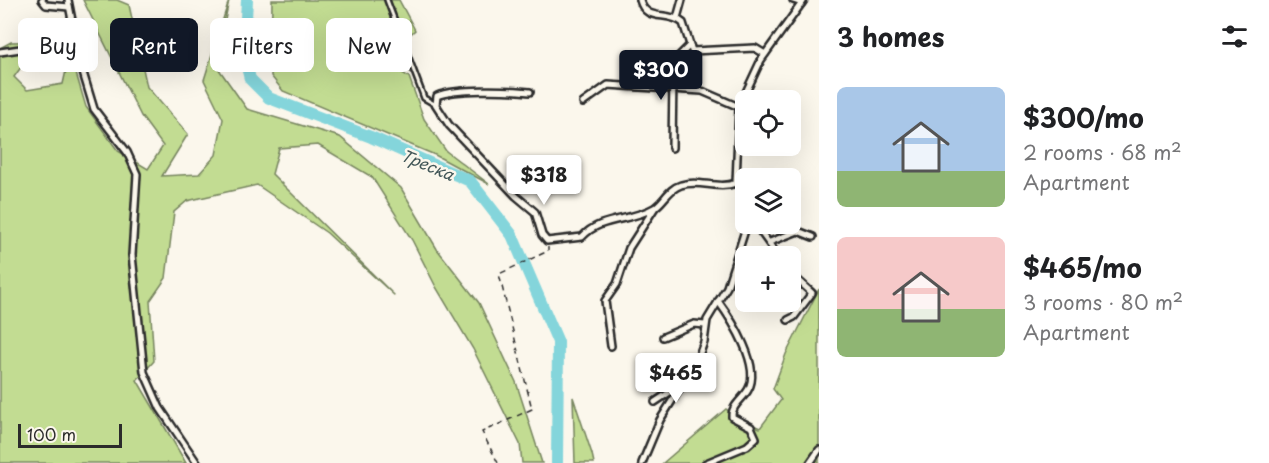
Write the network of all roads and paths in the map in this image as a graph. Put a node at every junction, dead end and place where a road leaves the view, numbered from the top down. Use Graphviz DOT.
graph roads {
  1 [pos="42,0"];
  2 [pos="68,0"];
  3 [pos="387,0"];
  4 [pos="640,0"];
  5 [pos="676,0"];
  6 [pos="682,0"];
  7 [pos="793,0"];
  8 [pos="803,1"];
  9 [pos="69,7"];
  10 [pos="71,18"];
  11 [pos="677,18"];
  12 [pos="689,46"];
  13 [pos="18,49"];
  14 [pos="0,52"];
  15 [pos="765,54"];
  16 [pos="85,72"];
  17 [pos="747,90"];
  18 [pos="673,91"];
  19 [pos="530,92"];
  20 [pos="583,103"];
  21 [pos="436,105"];
  22 [pos="735,105"];
  23 [pos="672,148"];
  24 [pos="735,183"];
  25 [pos="655,208"];
  26 [pos="744,234"];
  27 [pos="763,234"];
  28 [pos="813,237"];
  29 [pos="770,242"];
  30 [pos="772,246"];
  31 [pos="547,251"];
  32 [pos="801,283"];
  33 [pos="718,301"];
  34 [pos="801,308"];
  35 [pos="798,312"];
  36 [pos="788,320"];
  37 [pos="705,325"];
  38 [pos="663,337"];
  39 [pos="611,346"];
  40 [pos="681,384"];
  41 [pos="655,402"];
  42 [pos="819,450"];
  43 [pos="197,463"];
  44 [pos="498,463"];
  45 [pos="642,463"];
  46 [pos="706,463"];
  47 [pos="810,463"];
  1 -- 9 [label="street"];
  2 -- 9 [label="street"];
  3 -- 21 [label="lane"];
  4 -- 11 [label="street"];
  5 -- 11 [label="street"];
  6 -- 11 [label="street"];
  7 -- 8 [label="street"];
  8 -- 15 [label="street"];
  9 -- 10 [label="street"];
  11 -- 12 [label="street"];
  12 -- 15 [label="street"];
  12 -- 18 [label="street"];
  13 -- 14 [label="street"];
  15 -- 17 [label="street"];
  16 -- 43 [label="street"];
  18 -- 20 [label="street"];
  18 -- 22 [label="street"];
  18 -- 23 [label="street"];
  19 -- 21 [label="street"];
  21 -- 25 [label="street"];
  24 -- 25 [label="street"];
  25 -- 39 [label="street"];
  26 -- 33 [label="street"];
  27 -- 29 [label="street"];
  28 -- 29 [label="street"];
  29 -- 30 [label="street"];
  31 -- 44 [label="path"];
  32 -- 34 [label="street"];
  33 -- 37 [label="street"];
  33 -- 46 [label="street"];
  35 -- 36 [label="street"];
  37 -- 38 [label="street"];
  37 -- 40 [label="street"];
  40 -- 41 [label="street"];
  40 -- 45 [label="street"];
  42 -- 47 [label="street"];
}
